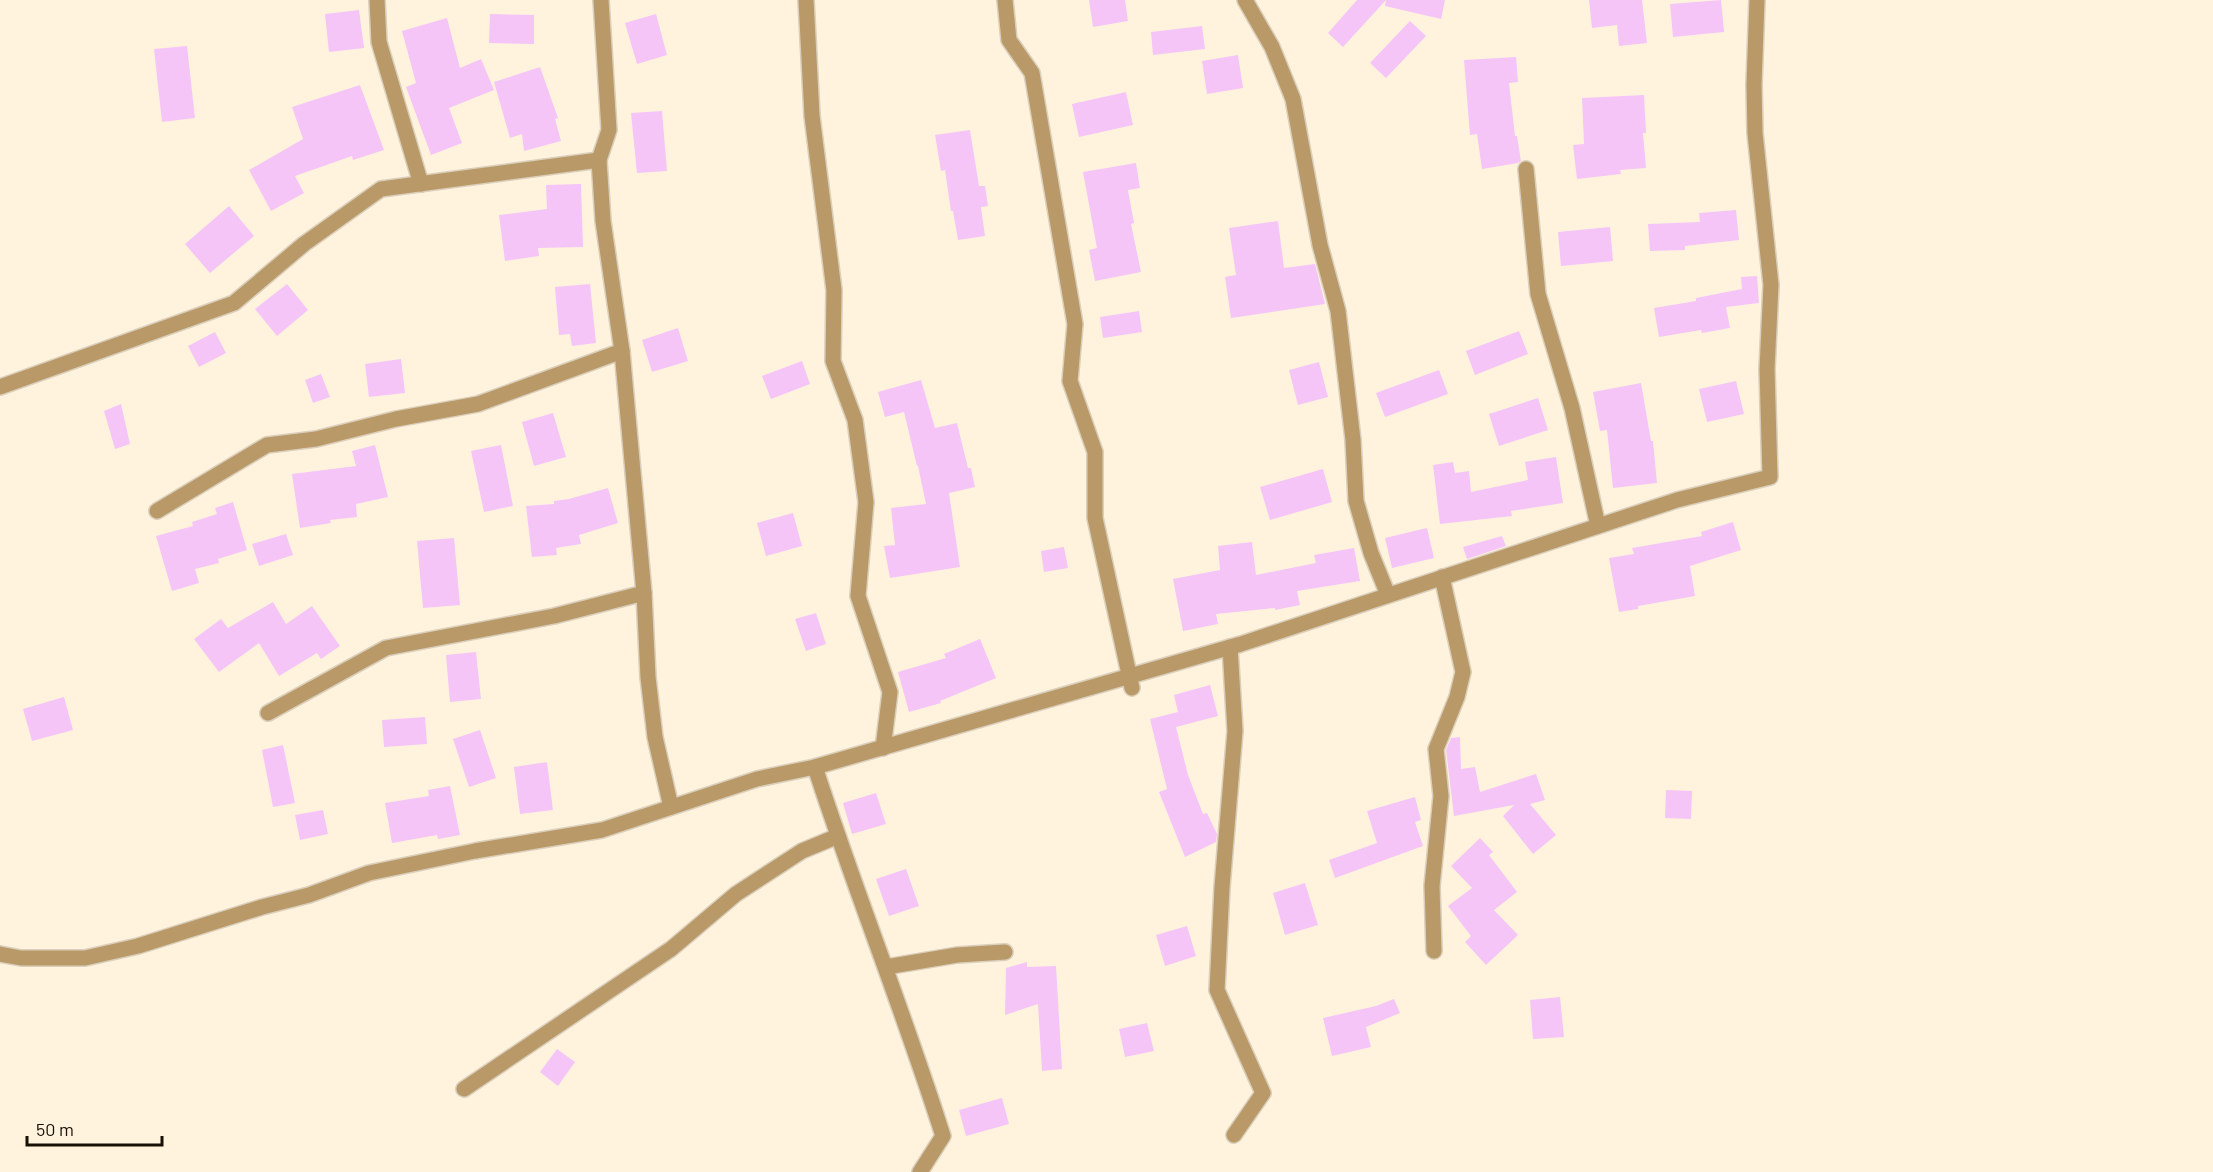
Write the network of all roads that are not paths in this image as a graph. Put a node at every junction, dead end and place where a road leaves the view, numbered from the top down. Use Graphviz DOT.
graph roads {
  1 [pos="376,0"];
  2 [pos="601,0"];
  3 [pos="806,0"];
  4 [pos="1005,0"];
  5 [pos="1245,0"];
  6 [pos="1757,0"];
  7 [pos="599,160"];
  8 [pos="1526,169"];
  9 [pos="421,184"];
  10 [pos="622,351"];
  11 [pos="0,387"];
  12 [pos="157,511"];
  13 [pos="1598,526"];
  14 [pos="1442,577"];
  15 [pos="644,592"];
  16 [pos="1388,595"];
  17 [pos="1230,647"];
  18 [pos="1130,683"];
  19 [pos="268,713"];
  20 [pos="883,748"];
  21 [pos="815,767"];
  22 [pos="671,807"];
  23 [pos="838,836"];
  24 [pos="1434,951"];
  25 [pos="1005,952"];
  26 [pos="0,954"];
  27 [pos="886,967"];
  28 [pos="464,1089"];
  29 [pos="1234,1135"];
  30 [pos="920,1172"];
  1 -- 9 [label="street"];
  2 -- 7 [label="street"];
  3 -- 20 [label="street"];
  4 -- 18 [label="street"];
  5 -- 16 [label="street"];
  6 -- 13 [label="street"];
  7 -- 9 [label="street"];
  7 -- 10 [label="street"];
  8 -- 13 [label="street"];
  9 -- 11 [label="street"];
  10 -- 12 [label="street"];
  10 -- 15 [label="street"];
  13 -- 14 [label="street"];
  14 -- 16 [label="street"];
  14 -- 24 [label="street"];
  15 -- 19 [label="street"];
  15 -- 22 [label="street"];
  16 -- 17 [label="street"];
  17 -- 18 [label="street"];
  17 -- 29 [label="street"];
  18 -- 20 [label="street"];
  20 -- 21 [label="street"];
  21 -- 22 [label="street"];
  21 -- 23 [label="street"];
  22 -- 26 [label="street"];
  23 -- 27 [label="street"];
  23 -- 28 [label="street"];
  25 -- 27 [label="street"];
  27 -- 30 [label="street"];
}
